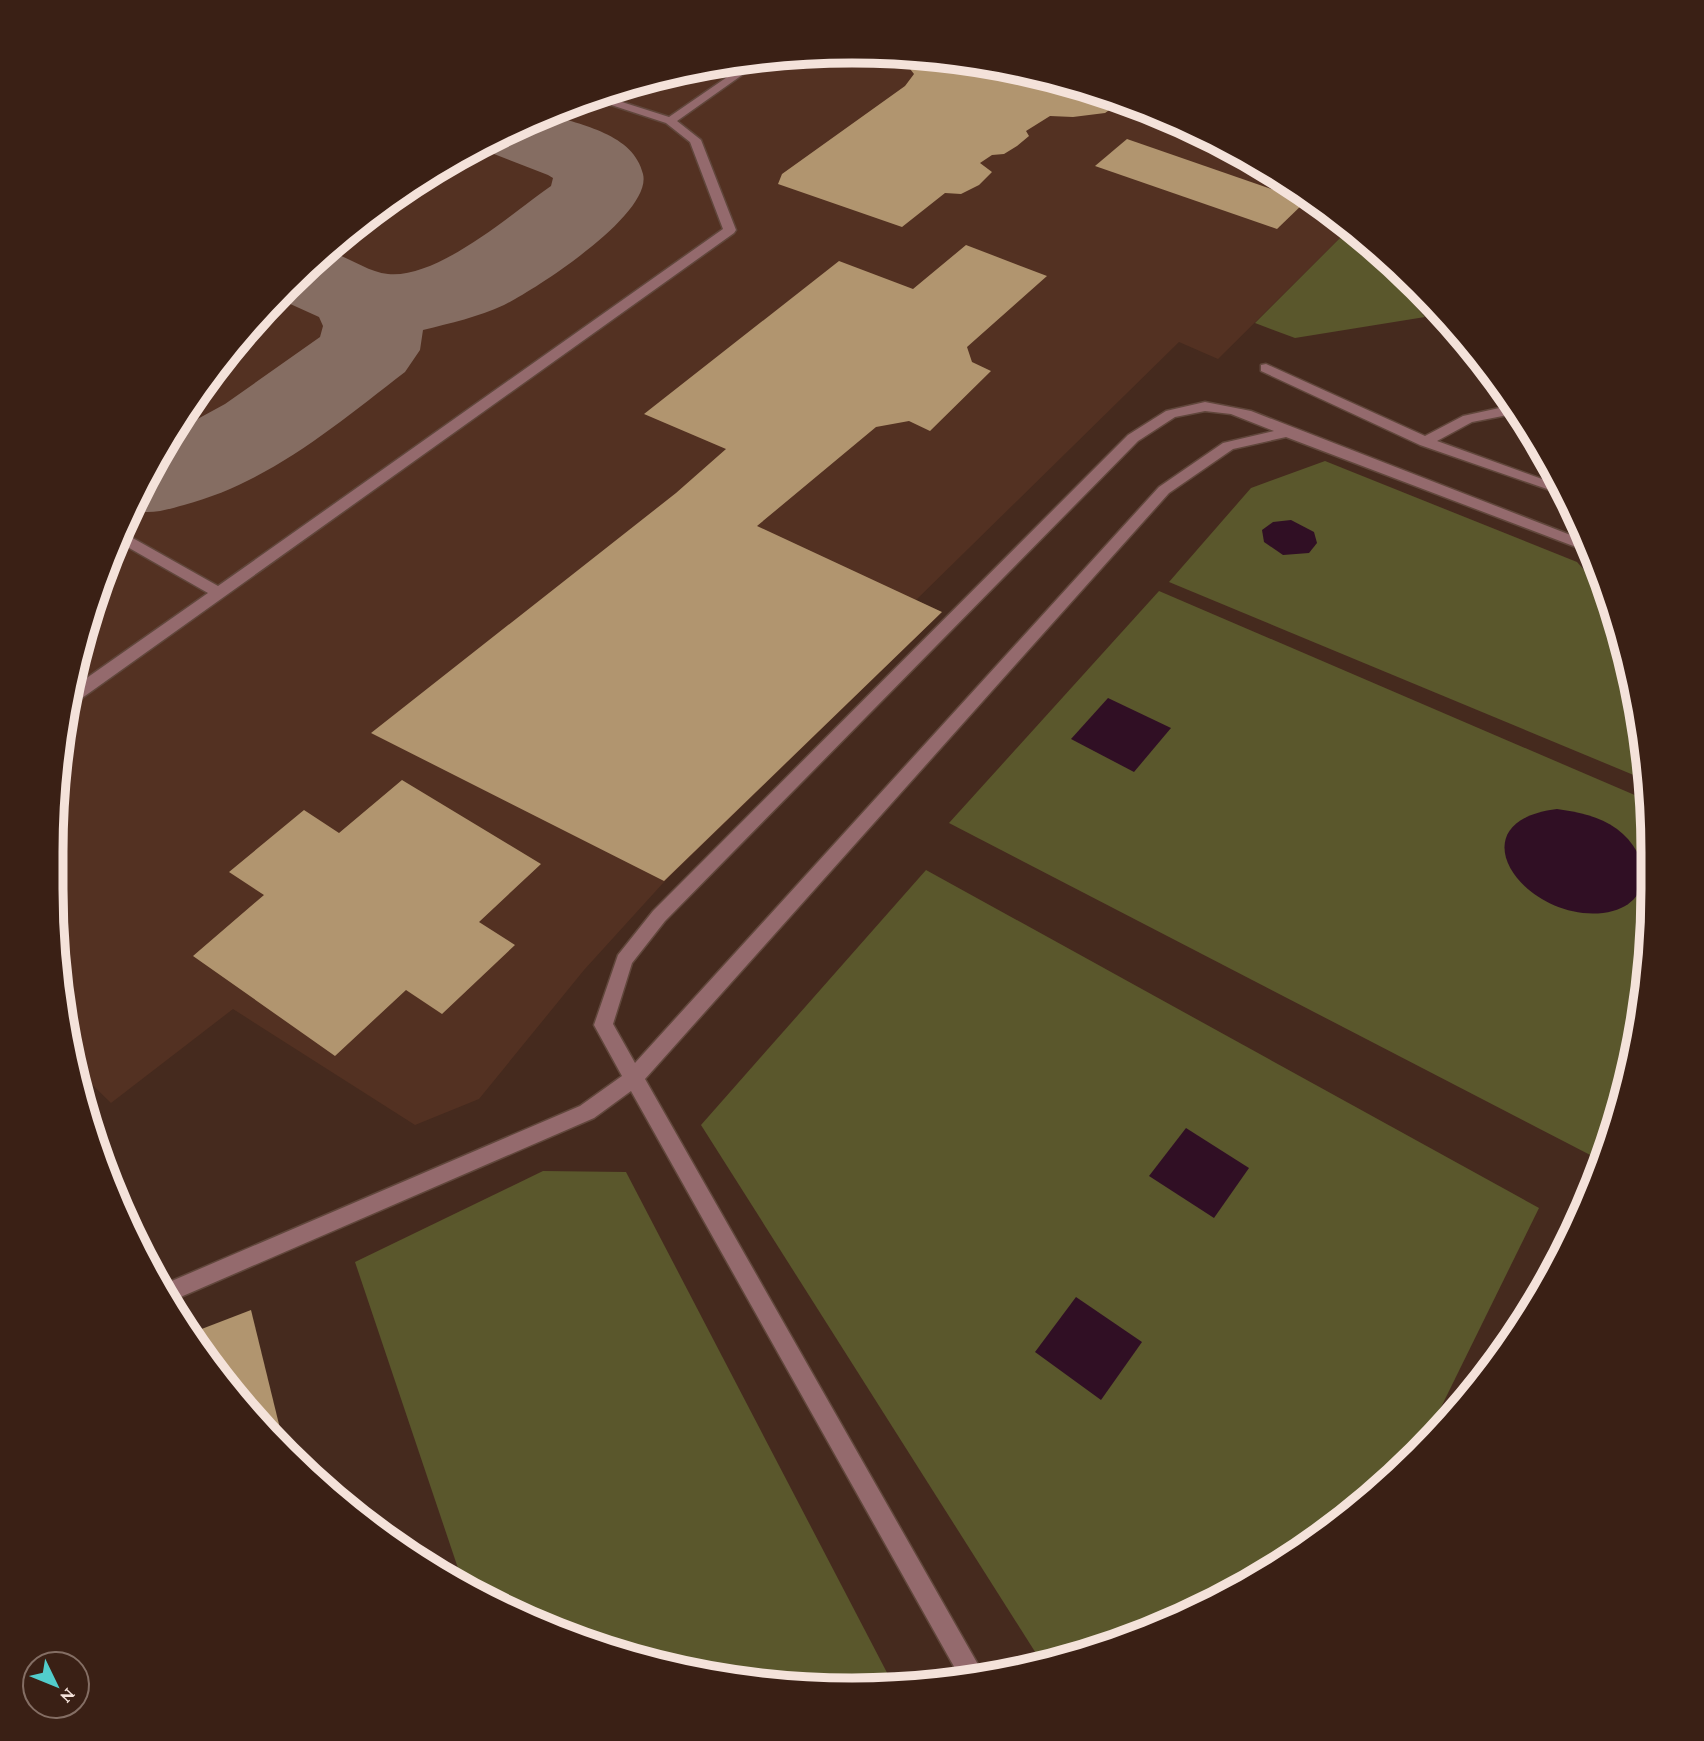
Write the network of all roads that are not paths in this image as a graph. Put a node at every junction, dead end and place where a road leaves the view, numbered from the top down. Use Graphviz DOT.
graph roads {
  1 [pos="744,71"];
  2 [pos="609,102"];
  3 [pos="670,121"];
  4 [pos="1266,368"];
  5 [pos="1506,411"];
  6 [pos="1287,432"];
  7 [pos="1426,442"];
  8 [pos="1551,487"];
  9 [pos="127,540"];
  10 [pos="1578,543"];
  11 [pos="219,593"];
  12 [pos="80,692"];
  13 [pos="634,1078"];
  14 [pos="173,1290"];
  15 [pos="968,1669"];
  1 -- 3 [label="street"];
  2 -- 3 [label="street"];
  3 -- 11 [label="street"];
  4 -- 7 [label="street"];
  5 -- 7 [label="street"];
  6 -- 10 [label="street"];
  6 -- 13 [label="street"];
  6 -- 13 [label="street"];
  7 -- 8 [label="street"];
  9 -- 11 [label="street"];
  11 -- 12 [label="street"];
  13 -- 14 [label="street"];
  13 -- 15 [label="street"];
}
